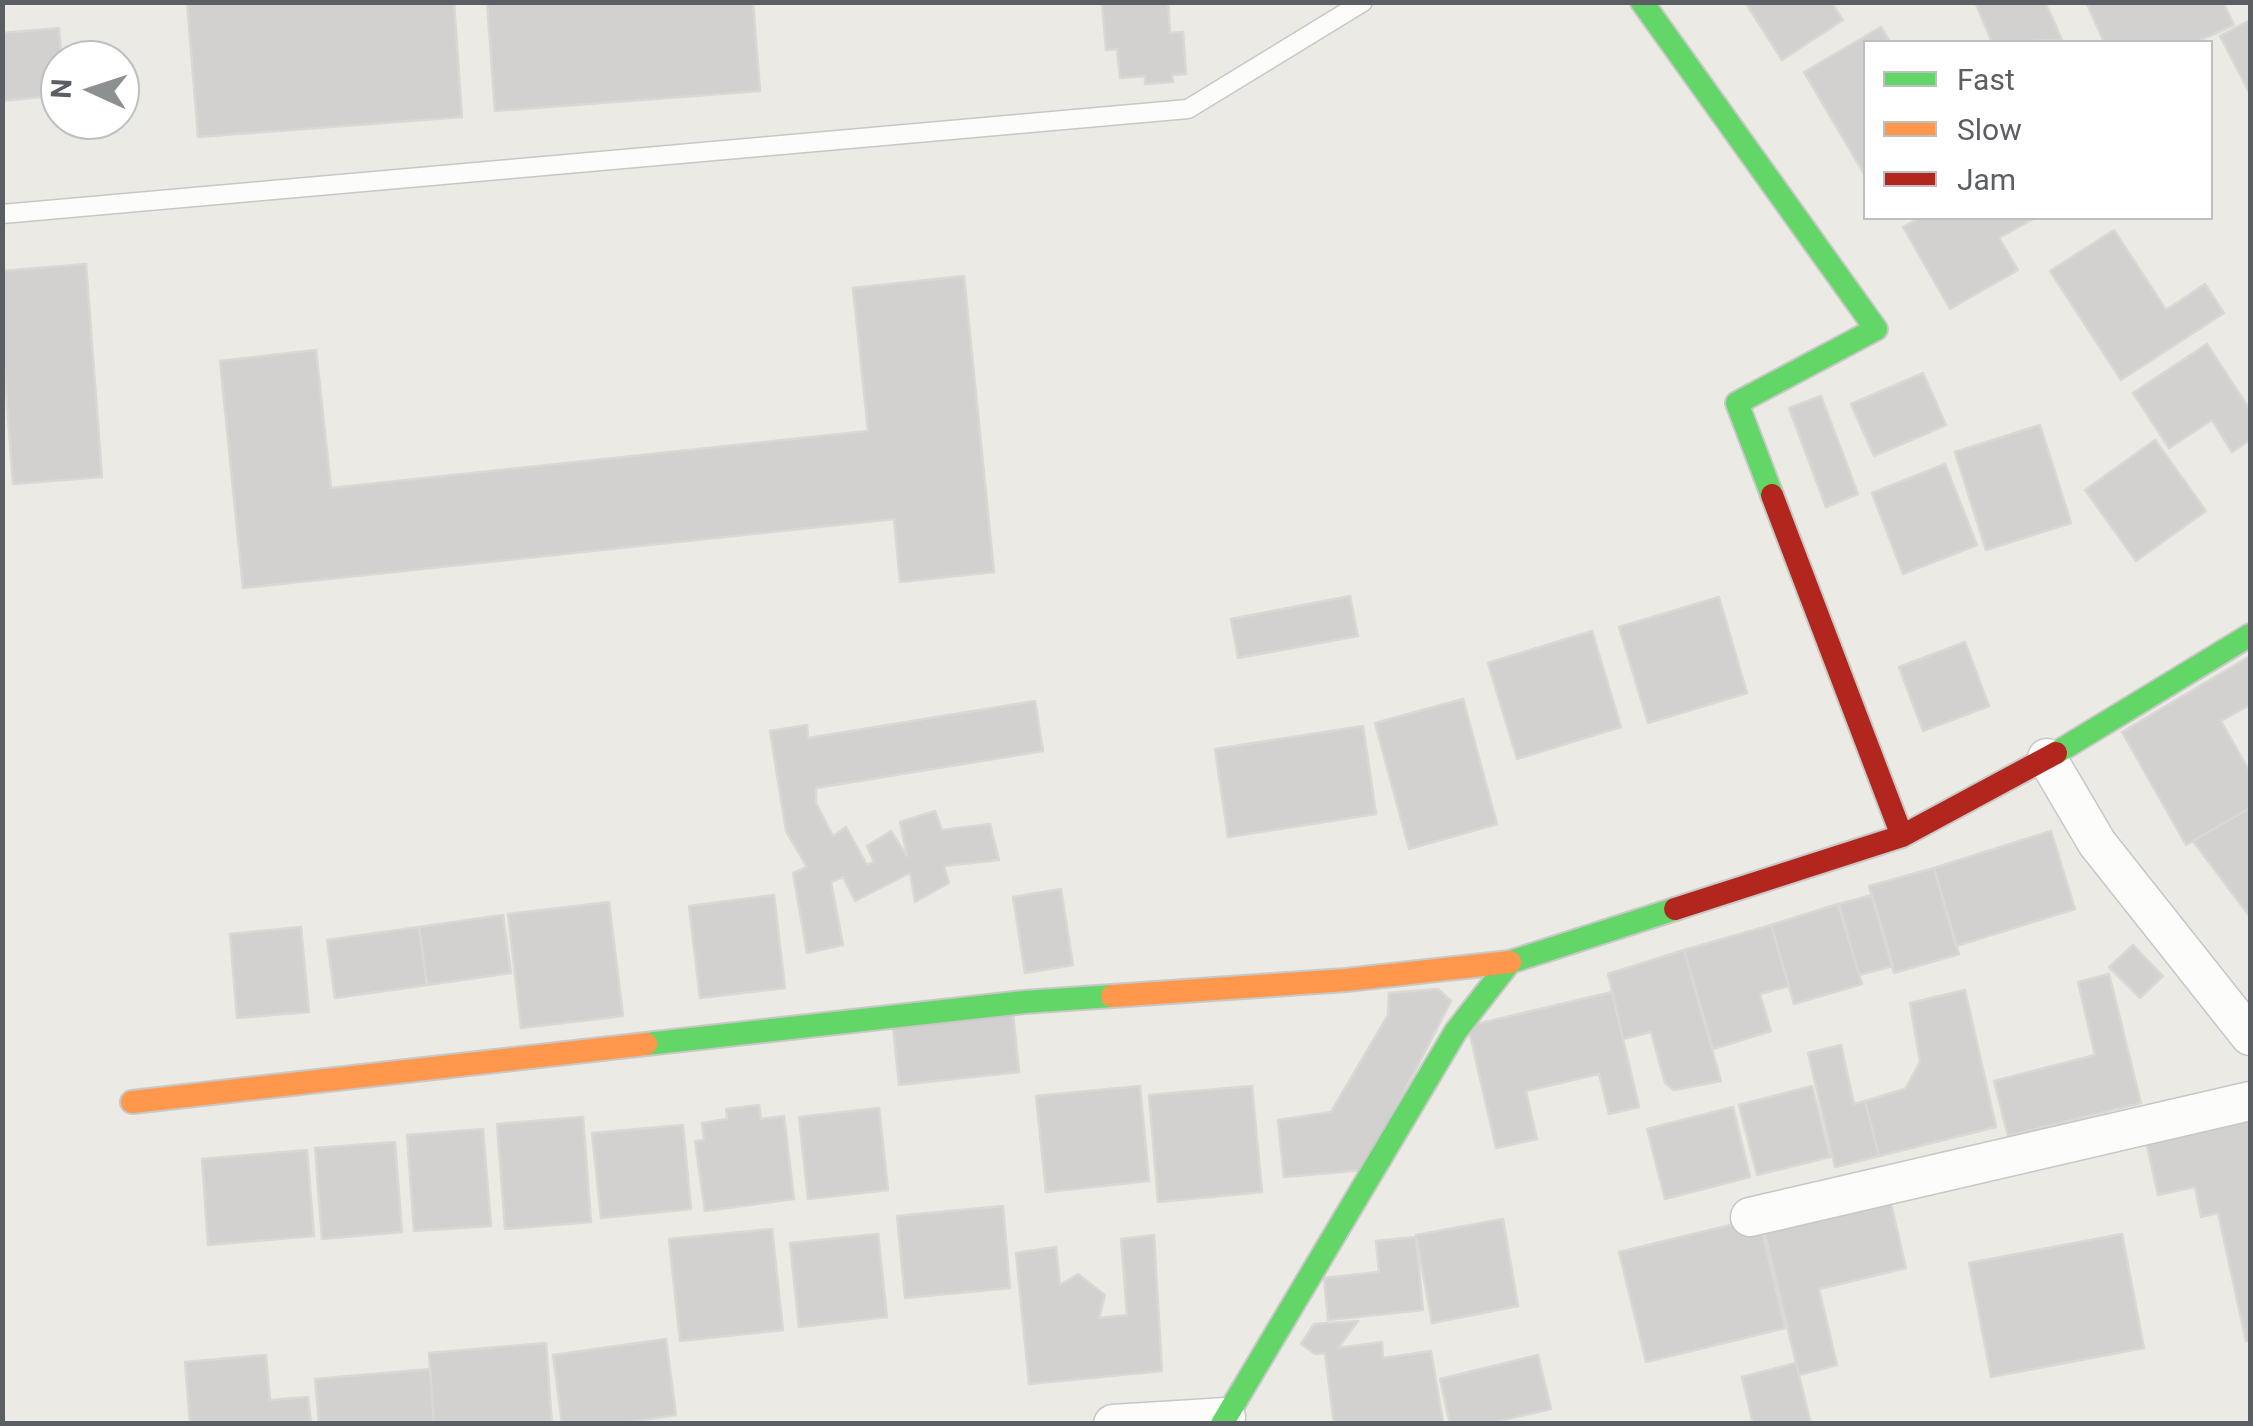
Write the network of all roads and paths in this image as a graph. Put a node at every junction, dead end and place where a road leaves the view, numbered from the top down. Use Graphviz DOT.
graph roads {
  1 [pos="1362,2"];
  2 [pos="1642,2"];
  3 [pos="2,214"];
  4 [pos="2250,635"];
  5 [pos="2046,758"];
  6 [pos="1902,836"];
  7 [pos="1510,962"];
  8 [pos="2250,1036"];
  9 [pos="2250,1101"];
  10 [pos="132,1102"];
  11 [pos="1750,1217"];
  12 [pos="1224,1420"];
  13 [pos="1113,1424"];
  1 -- 3 [label="lane"];
  2 -- 6 [label="street"];
  4 -- 5 [label="street"];
  5 -- 6 [label="street"];
  5 -- 8 [label="street"];
  6 -- 7 [label="street"];
  7 -- 10 [label="street"];
  7 -- 12 [label="street"];
  9 -- 11 [label="street"];
  12 -- 13 [label="street"];
}
